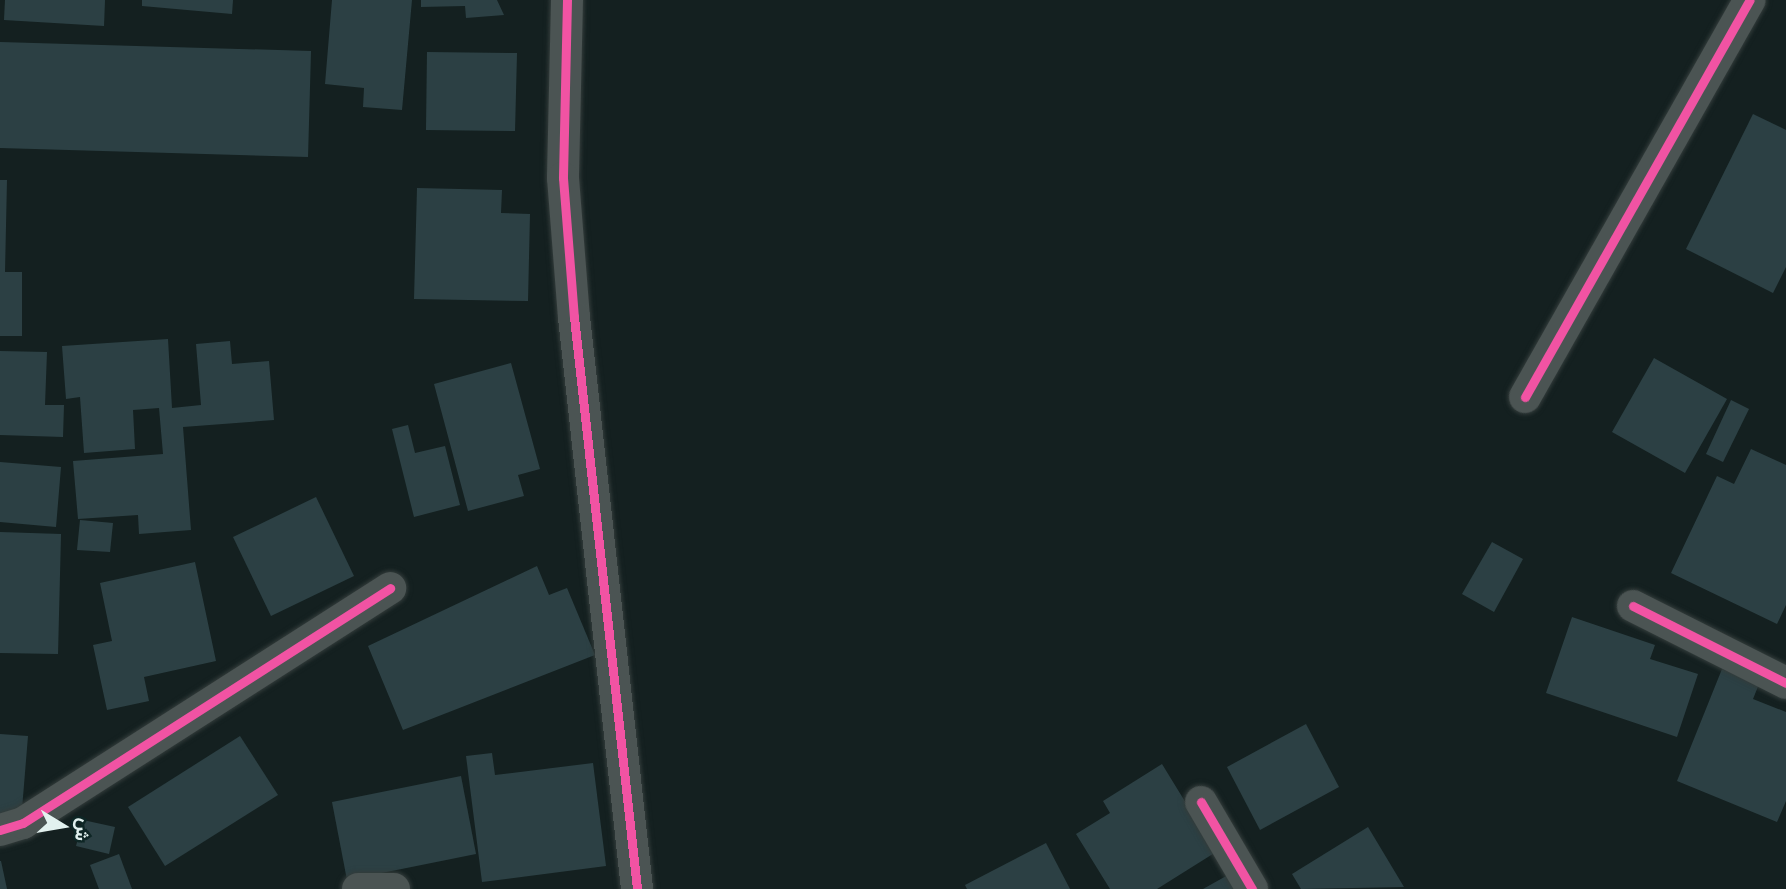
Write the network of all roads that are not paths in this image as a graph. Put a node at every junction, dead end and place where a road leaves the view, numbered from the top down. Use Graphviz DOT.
graph roads {
  1 [pos="567,0"];
  2 [pos="1751,0"];
  3 [pos="1525,397"];
  4 [pos="390,588"];
  5 [pos="1633,606"];
  6 [pos="1786,683"];
  7 [pos="1201,802"];
  8 [pos="0,830"];
  9 [pos="358,889"];
  10 [pos="394,889"];
  11 [pos="637,889"];
  12 [pos="1252,889"];
  1 -- 11 [label="street"];
  2 -- 3 [label="street"];
  4 -- 8 [label="street"];
  5 -- 6 [label="street"];
  7 -- 12 [label="street"];
  9 -- 10 [label="street"];
}
